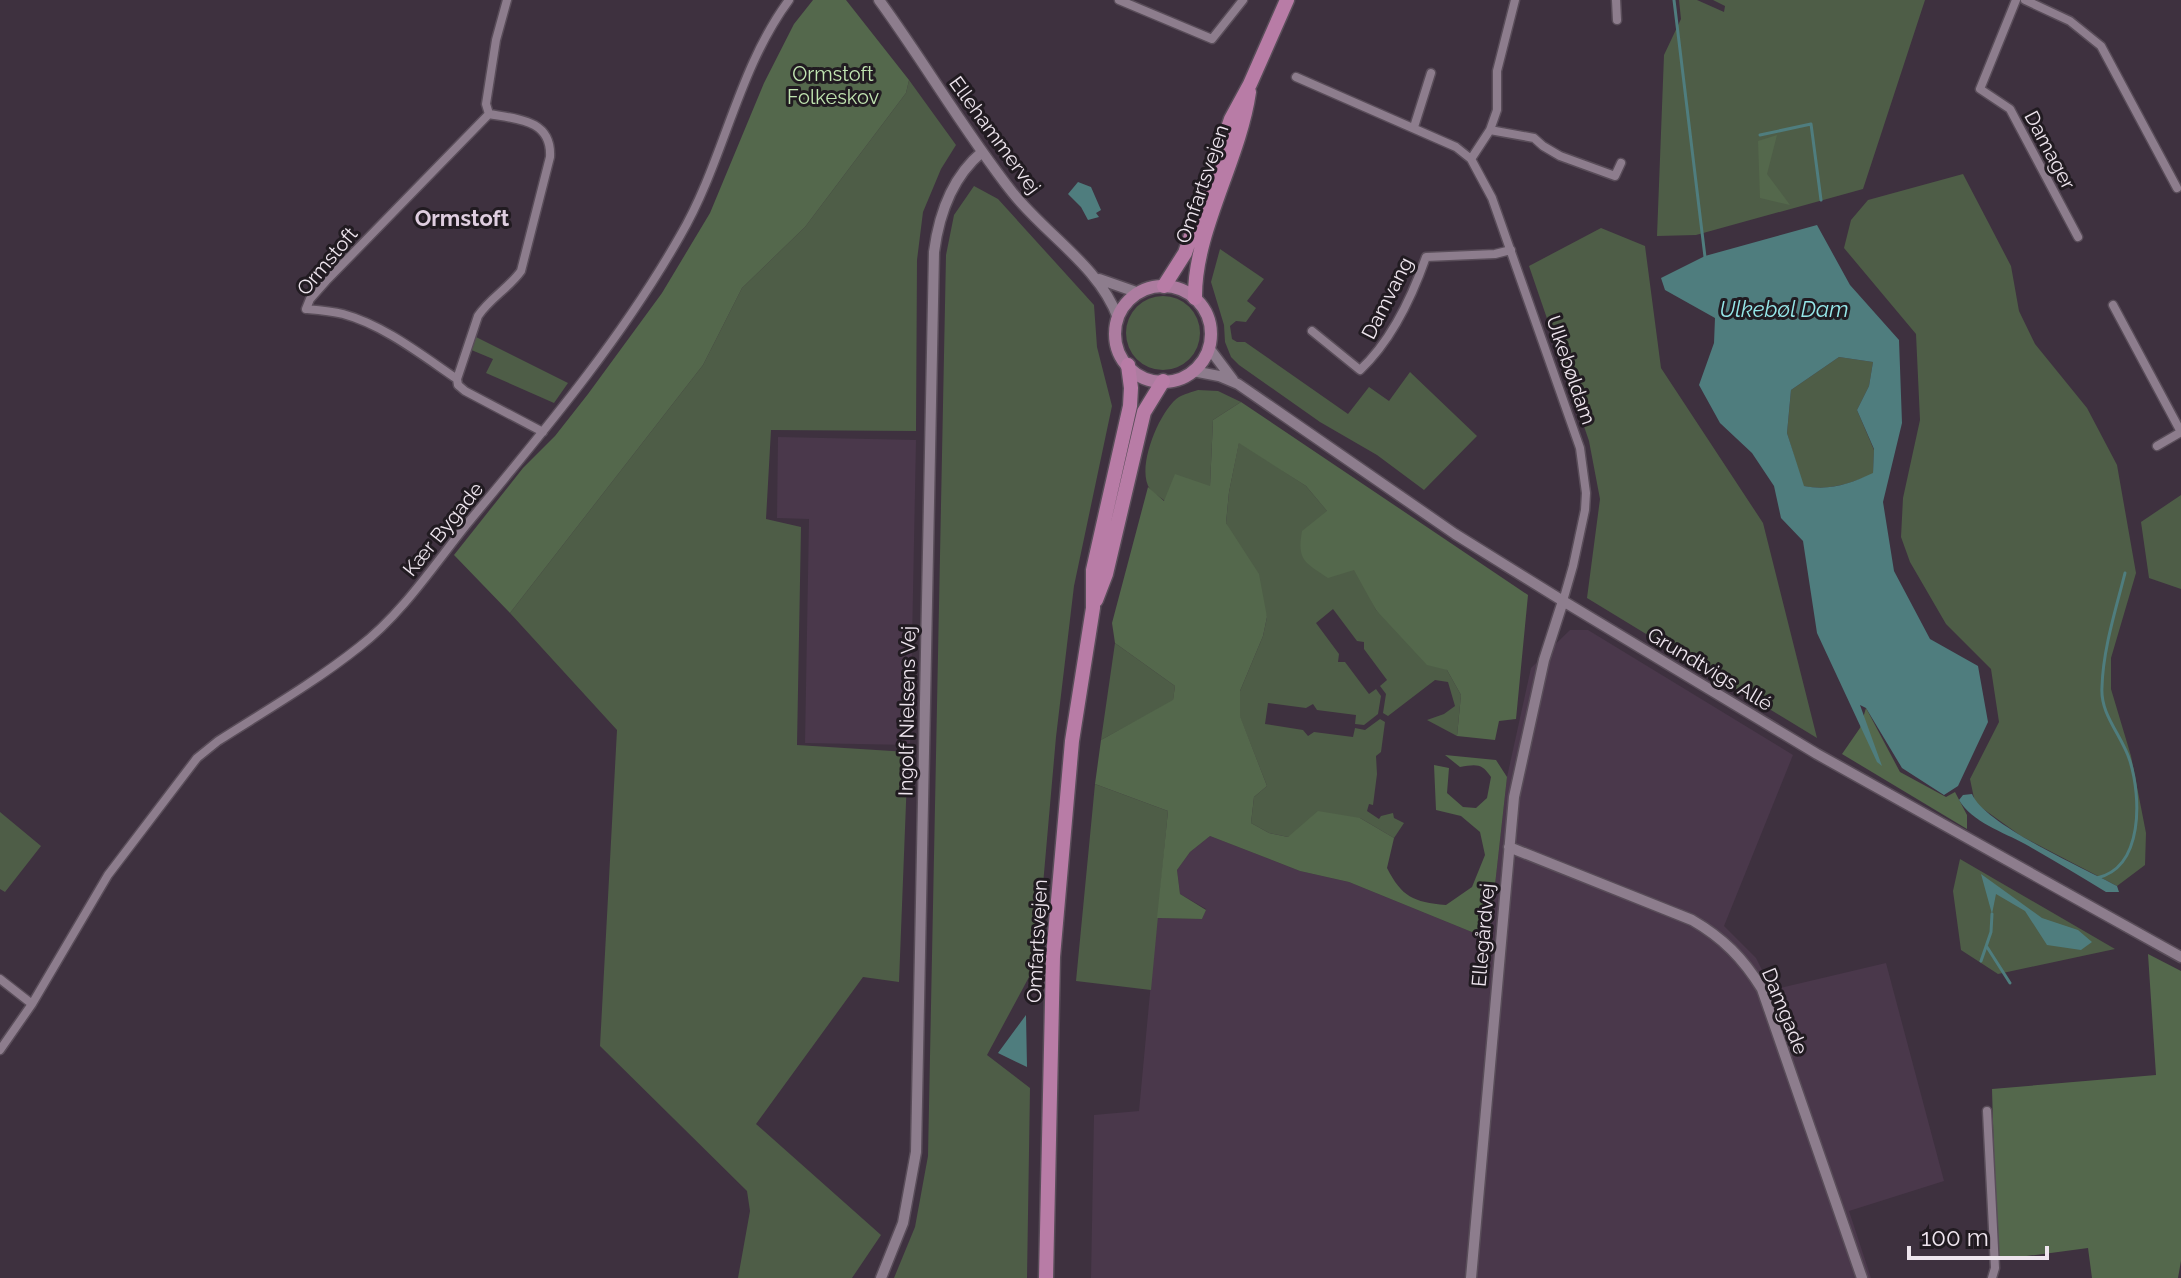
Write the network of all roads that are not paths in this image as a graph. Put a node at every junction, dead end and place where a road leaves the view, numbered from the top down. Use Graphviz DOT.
graph roads {
  1 [pos="507,0"];
  2 [pos="789,0"];
  3 [pos="879,0"];
  4 [pos="1119,0"];
  5 [pos="1243,0"];
  6 [pos="1287,0"];
  7 [pos="1515,0"];
  8 [pos="1616,0"];
  9 [pos="2016,0"];
  10 [pos="2025,0"];
  11 [pos="1617,20"];
  12 [pos="1431,73"];
  13 [pos="1296,77"];
  14 [pos="1250,84"];
  15 [pos="489,114"];
  16 [pos="1414,127"];
  17 [pos="1490,130"];
  18 [pos="982,152"];
  19 [pos="1471,159"];
  20 [pos="1621,163"];
  21 [pos="2177,188"];
  22 [pos="2078,237"];
  23 [pos="1511,250"];
  24 [pos="1098,279"];
  25 [pos="1164,286"];
  26 [pos="1139,293"];
  27 [pos="1195,298"];
  28 [pos="2113,305"];
  29 [pos="1118,318"];
  30 [pos="1312,331"];
  31 [pos="1209,348"];
  32 [pos="1128,365"];
  33 [pos="1193,371"];
  34 [pos="457,379"];
  35 [pos="1163,381"];
  36 [pos="1238,384"];
  37 [pos="543,432"];
  38 [pos="2181,432"];
  39 [pos="2157,446"];
  40 [pos="1563,601"];
  41 [pos="1093,608"];
  42 [pos="1509,847"];
  43 [pos="2181,957"];
  44 [pos="0,979"];
  45 [pos="32,1004"];
  46 [pos="0,1050"];
  47 [pos="1987,1111"];
  48 [pos="881,1278"];
  49 [pos="1046,1278"];
  50 [pos="1471,1278"];
  51 [pos="1862,1278"];
  52 [pos="1992,1278"];
  1 -- 15 [label="street"];
  2 -- 37 [label="street, Kær Bygade"];
  3 -- 18 [label="street, Ellehammervej"];
  4 -- 5 [label="street"];
  6 -- 14 [label="highway, Omfartsvejen"];
  7 -- 17 [label="street"];
  8 -- 11 [label="street"];
  9 -- 22 [label="street, Damager"];
  10 -- 21 [label="street"];
  12 -- 16 [label="street"];
  13 -- 16 [label="street, Ulkebøldam"];
  14 -- 25 [label="highway, Omfartsvejen"];
  14 -- 27 [label="highway, Omfartsvejen"];
  15 -- 34 [label="street"];
  15 -- 34 [label="street, Ormstoft"];
  16 -- 19 [label="street, Ulkebøldam"];
  17 -- 19 [label="street"];
  17 -- 20 [label="street"];
  18 -- 24 [label="street, Ellehammervej"];
  18 -- 48 [label="street, Ingolf Nielsens Vej"];
  19 -- 23 [label="street, Ulkebøldam"];
  23 -- 30 [label="street, Damvang"];
  23 -- 40 [label="street, Ulkebøldam"];
  24 -- 26 [label="street, Ellehammervej"];
  24 -- 29 [label="street, Ellehammervej"];
  25 -- 26 [label="main road"];
  25 -- 27 [label="main road"];
  26 -- 29 [label="main road"];
  27 -- 31 [label="main road"];
  28 -- 38 [label="street"];
  29 -- 32 [label="main road"];
  31 -- 33 [label="main road"];
  31 -- 36 [label="street, Grundtvigs Allé"];
  32 -- 35 [label="main road"];
  32 -- 41 [label="highway, Omfartsvejen"];
  33 -- 35 [label="main road"];
  33 -- 36 [label="street, Grundtvigs Allé"];
  34 -- 37 [label="street, Ormstoft"];
  35 -- 41 [label="highway, Omfartsvejen"];
  36 -- 40 [label="street, Grundtvigs Allé"];
  37 -- 45 [label="street, Kær Bygade"];
  38 -- 39 [label="street"];
  40 -- 42 [label="street, Ellegårdvej"];
  40 -- 43 [label="street, Grundtvigs Allé"];
  41 -- 49 [label="highway, Omfartsvejen"];
  42 -- 50 [label="street, Ellegårdvej"];
  42 -- 51 [label="street, Damgade"];
  44 -- 45 [label="street"];
  45 -- 46 [label="street, Kær Bygade"];
  47 -- 52 [label="street"];
}
